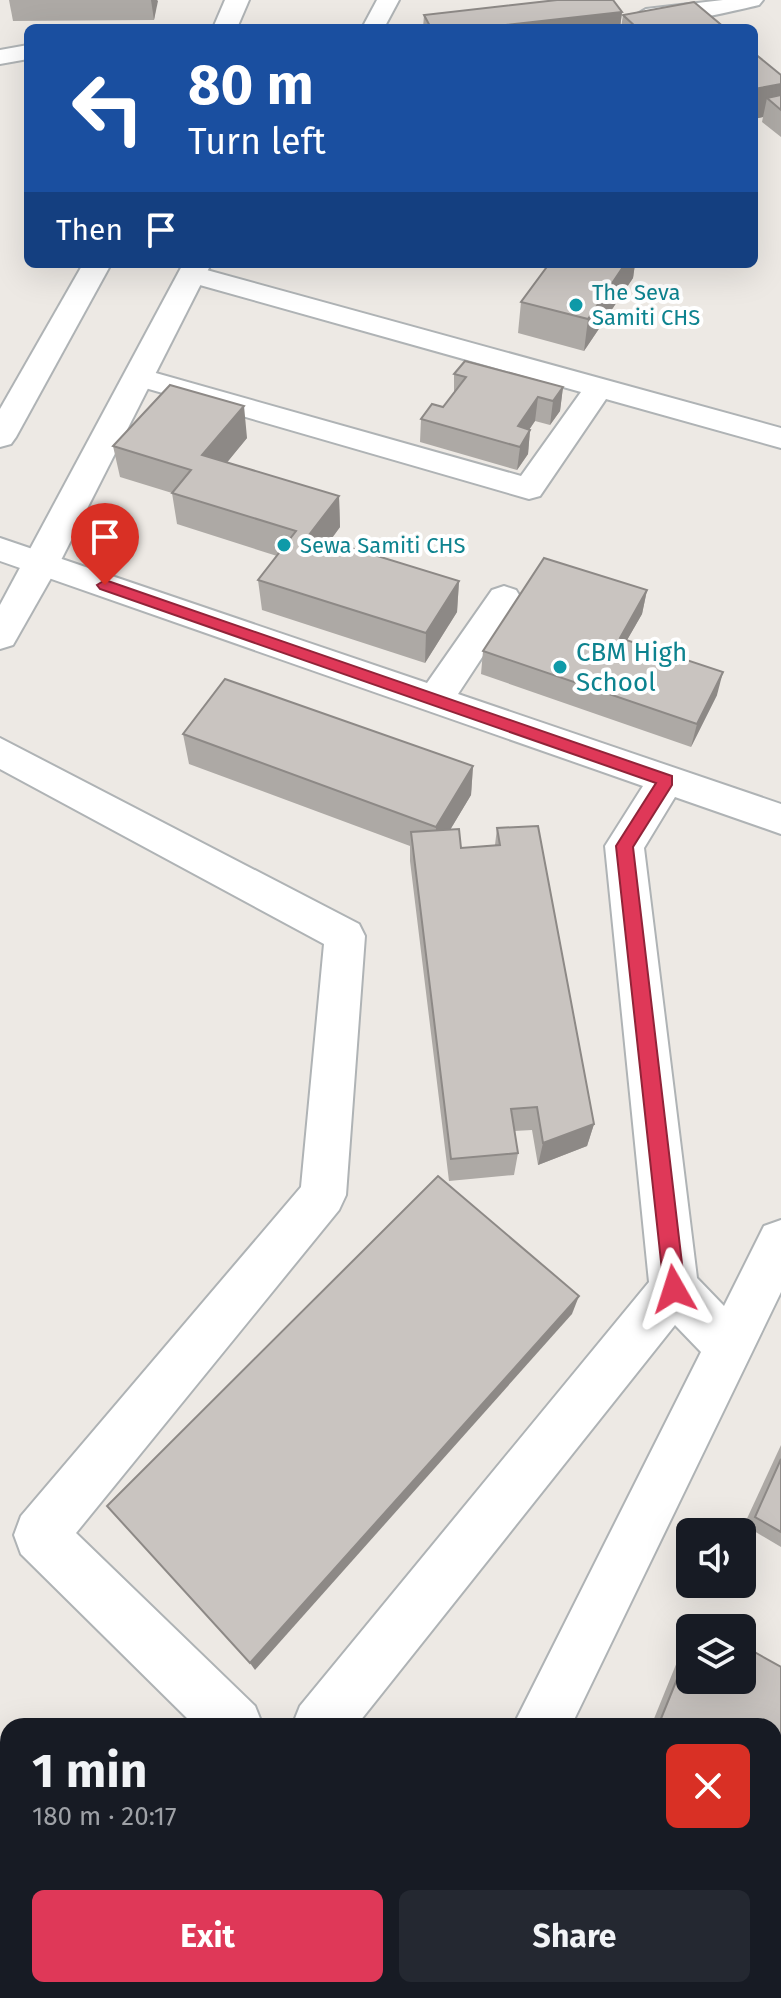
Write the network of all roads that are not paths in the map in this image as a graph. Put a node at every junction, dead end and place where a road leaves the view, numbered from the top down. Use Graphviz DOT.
graph roads {
  1 [pos="237,0"];
  2 [pos="388,0"];
  3 [pos="705,0"];
  4 [pos="747,0"];
  5 [pos="227,24"];
  6 [pos="375,24"];
  7 [pos="0,47"];
  8 [pos="24,50"];
  9 [pos="24,52"];
  10 [pos="0,57"];
  11 [pos="95,268"];
  12 [pos="194,269"];
  13 [pos="138,377"];
  14 [pos="598,388"];
  15 [pos="0,437"];
  16 [pos="781,438"];
  17 [pos="0,549"];
  18 [pos="42,564"];
  19 [pos="504,598"];
  20 [pos="0,636"];
  21 [pos="435,700"];
  22 [pos="0,752"];
  23 [pos="666,781"];
  24 [pos="779,814"];
  25 [pos="781,1242"];
  26 [pos="674,1289"];
  27 [pos="768,1298"];
  28 [pos="727,1344"];
  29 [pos="227,1718"];
  30 [pos="326,1718"];
  31 [pos="545,1718"];
  1 -- 5 [label="street"];
  2 -- 6 [label="street"];
  3 -- 4 [label="street"];
  7 -- 8 [label="street"];
  9 -- 10 [label="street"];
  11 -- 15 [label="street"];
  12 -- 13 [label="street"];
  12 -- 14 [label="street"];
  13 -- 14 [label="street"];
  13 -- 18 [label="street"];
  14 -- 16 [label="street"];
  17 -- 18 [label="street"];
  18 -- 20 [label="street"];
  18 -- 21 [label="street"];
  19 -- 21 [label="street"];
  21 -- 23 [label="street"];
  22 -- 29 [label="street"];
  23 -- 24 [label="street"];
  23 -- 26 [label="street"];
  25 -- 27 [label="street"];
  26 -- 28 [label="street"];
  26 -- 30 [label="street"];
  27 -- 28 [label="street"];
  28 -- 31 [label="street"];
}
